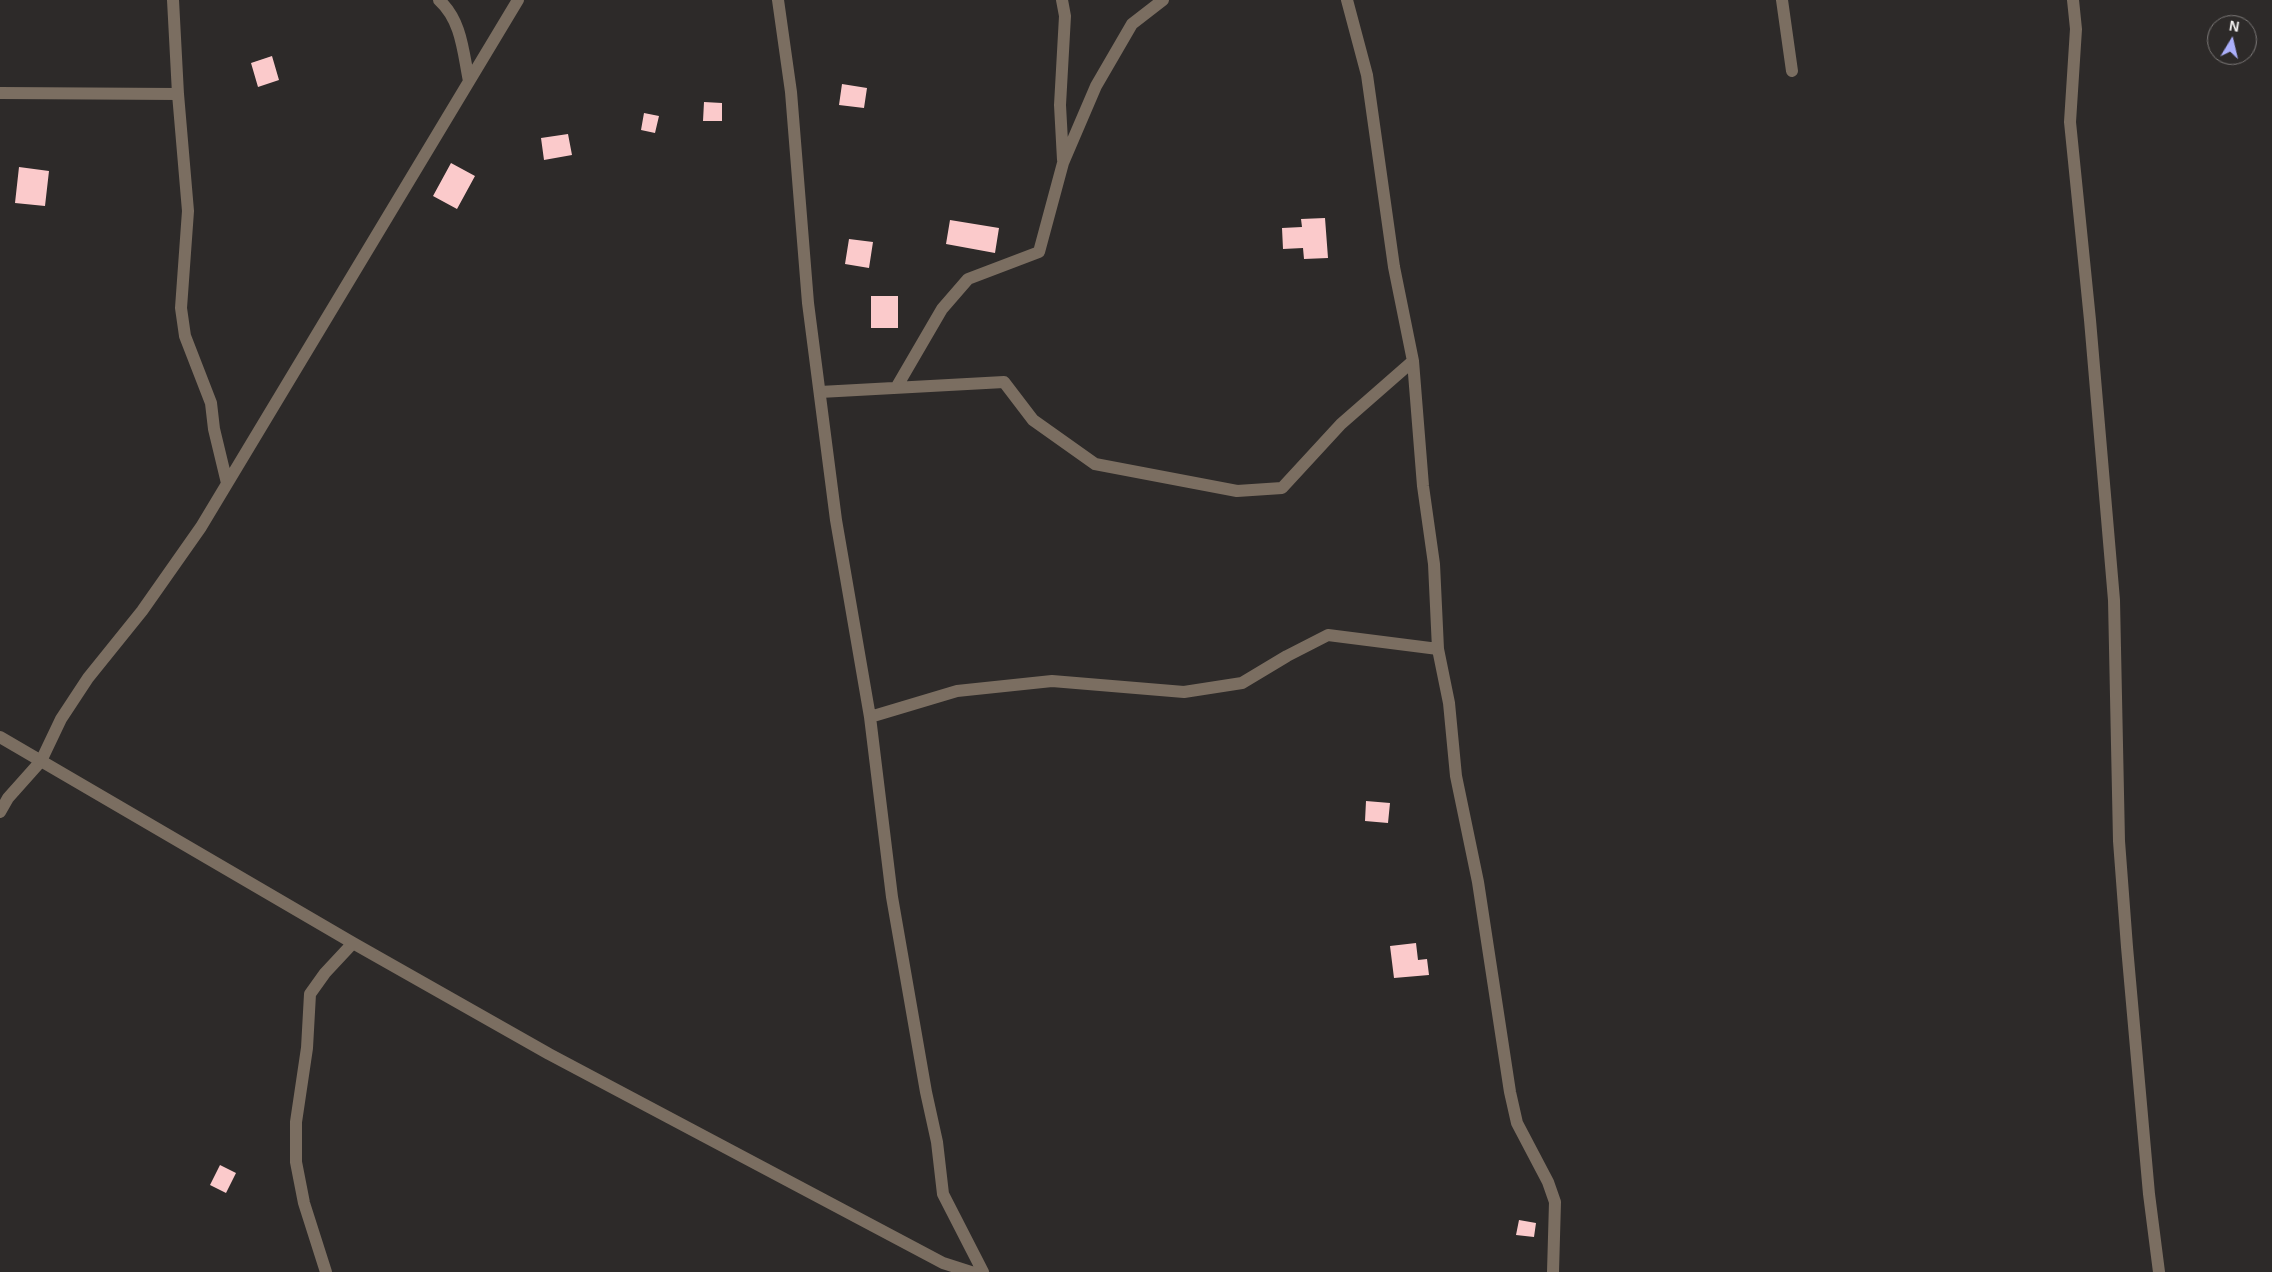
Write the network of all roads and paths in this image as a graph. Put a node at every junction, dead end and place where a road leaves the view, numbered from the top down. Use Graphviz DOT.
graph roads {
  1 [pos="173,0"];
  2 [pos="439,0"];
  3 [pos="518,0"];
  4 [pos="778,0"];
  5 [pos="1062,0"];
  6 [pos="1163,0"];
  7 [pos="1347,0"];
  8 [pos="1782,0"];
  9 [pos="2073,0"];
  10 [pos="1792,72"];
  11 [pos="469,81"];
  12 [pos="0,92"];
  13 [pos="178,94"];
  14 [pos="1063,163"];
  15 [pos="1413,361"];
  16 [pos="896,388"];
  17 [pos="820,392"];
  18 [pos="227,483"];
  19 [pos="1438,649"];
  20 [pos="870,717"];
  21 [pos="0,737"];
  22 [pos="41,761"];
  23 [pos="0,812"];
  24 [pos="353,943"];
  25 [pos="944,1268"];
  26 [pos="326,1272"];
  27 [pos="971,1272"];
  28 [pos="983,1272"];
  29 [pos="1553,1272"];
  30 [pos="2159,1272"];
  1 -- 13 [label="street"];
  2 -- 11 [label="street"];
  3 -- 11 [label="street"];
  4 -- 17 [label="street"];
  5 -- 14 [label="street"];
  6 -- 14 [label="street"];
  7 -- 15 [label="street"];
  8 -- 10 [label="street"];
  9 -- 30 [label="street"];
  11 -- 18 [label="street"];
  12 -- 13 [label="street"];
  13 -- 18 [label="street"];
  14 -- 16 [label="street"];
  15 -- 16 [label="street"];
  15 -- 19 [label="street"];
  16 -- 17 [label="street"];
  17 -- 20 [label="street"];
  18 -- 22 [label="street"];
  19 -- 20 [label="street"];
  19 -- 29 [label="street"];
  20 -- 28 [label="street"];
  21 -- 22 [label="street"];
  22 -- 23 [label="street"];
  22 -- 24 [label="street"];
  24 -- 25 [label="street"];
  24 -- 26 [label="street"];
  25 -- 27 [label="street"];
}
